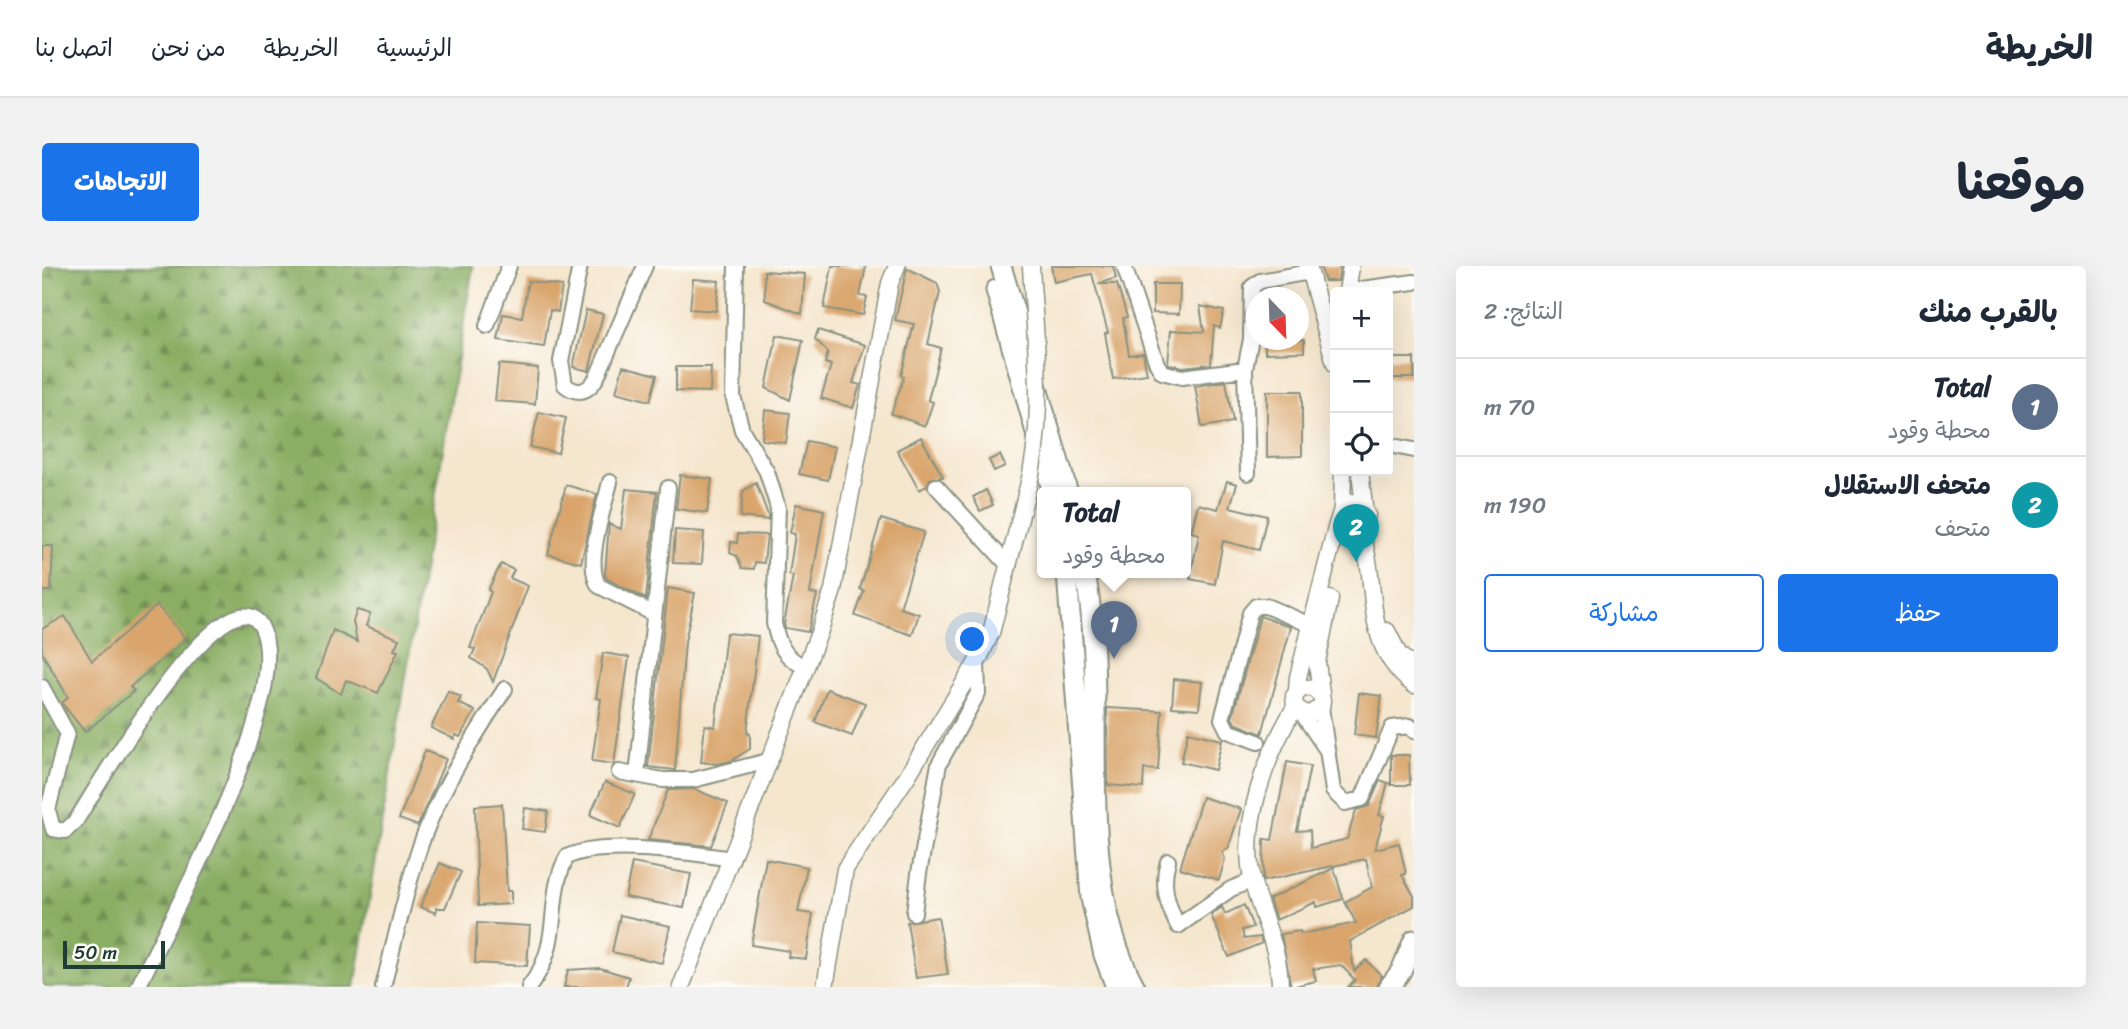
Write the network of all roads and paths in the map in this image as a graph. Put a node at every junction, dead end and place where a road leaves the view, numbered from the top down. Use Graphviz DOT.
graph roads {
  1 [pos="509,266"];
  2 [pos="580,266"];
  3 [pos="645,266"];
  4 [pos="736,266"];
  5 [pos="888,266"];
  6 [pos="897,266"];
  7 [pos="988,266"];
  8 [pos="1001,266"];
  9 [pos="1031,266"];
  10 [pos="1124,266"];
  11 [pos="1351,266"];
  12 [pos="1309,269"];
  13 [pos="1414,282"];
  14 [pos="890,283"];
  15 [pos="1348,287"];
  16 [pos="1380,287"];
  17 [pos="1327,309"];
  18 [pos="487,326"];
  19 [pos="1334,350"];
  20 [pos="1245,369"];
  21 [pos="1393,446"];
  22 [pos="1414,450"];
  23 [pos="1248,473"];
  24 [pos="1343,476"];
  25 [pos="1360,476"];
  26 [pos="610,482"];
  27 [pos="936,486"];
  28 [pos="1051,487"];
  29 [pos="1066,487"];
  30 [pos="668,488"];
  31 [pos="1342,511"];
  32 [pos="1361,520"];
  33 [pos="1009,566"];
  34 [pos="1067,578"];
  35 [pos="1086,578"];
  36 [pos="654,614"];
  37 [pos="1313,626"];
  38 [pos="977,662"];
  39 [pos="806,667"];
  40 [pos="1414,667"];
  41 [pos="1414,685"];
  42 [pos="42,687"];
  43 [pos="505,689"];
  44 [pos="1321,701"];
  45 [pos="1298,704"];
  46 [pos="1414,730"];
  47 [pos="1258,742"];
  48 [pos="1328,752"];
  49 [pos="768,761"];
  50 [pos="618,772"];
  51 [pos="636,775"];
  52 [pos="732,859"];
  53 [pos="1168,861"];
  54 [pos="1252,880"];
  55 [pos="1106,901"];
  56 [pos="914,914"];
  57 [pos="1414,940"];
  58 [pos="1414,972"];
  59 [pos="826,986"];
  60 [pos="138,987"];
  61 [pos="383,987"];
  62 [pos="529,987"];
  63 [pos="681,987"];
  64 [pos="1116,987"];
  65 [pos="1135,987"];
  66 [pos="1149,987"];
  67 [pos="1280,987"];
  68 [pos="1390,987"];
  69 [pos="1404,987"];
  1 -- 18 [label="street"];
  2 -- 3 [label="street"];
  4 -- 39 [label="street"];
  5 -- 14 [label="street"];
  6 -- 14 [label="street"];
  7 -- 28 [label="main road"];
  8 -- 29 [label="main road"];
  9 -- 33 [label="street, bridge"];
  10 -- 20 [label="street"];
  11 -- 15 [label="street"];
  12 -- 17 [label="street"];
  12 -- 20 [label="street"];
  13 -- 16 [label="street"];
  14 -- 39 [label="street"];
  17 -- 19 [label="street"];
  20 -- 23 [label="street"];
  21 -- 22 [label="street"];
  24 -- 31 [label="street"];
  25 -- 32 [label="street"];
  26 -- 36 [label="street"];
  27 -- 33 [label="street"];
  30 -- 36 [label="street"];
  31 -- 32 [label="street"];
  31 -- 32 [label="street"];
  31 -- 37 [label="street"];
  32 -- 40 [label="street"];
  32 -- 41 [label="street"];
  32 -- 44 [label="street"];
  33 -- 38 [label="street"];
  34 -- 64 [label="main road"];
  35 -- 55 [label="main road"];
  36 -- 51 [label="street"];
  37 -- 45 [label="street"];
  37 -- 47 [label="street"];
  38 -- 56 [label="street"];
  38 -- 59 [label="street"];
  39 -- 49 [label="street"];
  42 -- 60 [label="street"];
  43 -- 61 [label="street"];
  44 -- 45 [label="street"];
  44 -- 45 [label="street"];
  44 -- 48 [label="street"];
  45 -- 48 [label="street"];
  45 -- 54 [label="street"];
  46 -- 48 [label="street"];
  49 -- 51 [label="street"];
  49 -- 52 [label="street"];
  50 -- 51 [label="street"];
  52 -- 62 [label="street"];
  52 -- 63 [label="street"];
  53 -- 54 [label="street"];
  54 -- 67 [label="street"];
  55 -- 65 [label="main road"];
  55 -- 66 [label="main road"];
  57 -- 68 [label="main road"];
  58 -- 69 [label="main road"];
}
